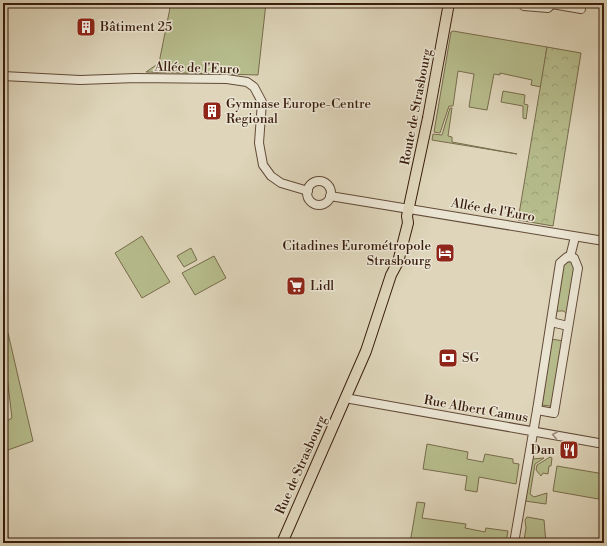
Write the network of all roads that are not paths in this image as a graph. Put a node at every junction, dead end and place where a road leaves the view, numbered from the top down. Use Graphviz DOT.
graph roads {
  1 [pos="449,3"];
  2 [pos="552,4"];
  3 [pos="524,6"];
  4 [pos="580,9"];
  5 [pos="3,76"];
  6 [pos="308,191"];
  7 [pos="330,196"];
  8 [pos="408,212"];
  9 [pos="575,237"];
  10 [pos="604,241"];
  11 [pos="570,257"];
  12 [pos="551,322"];
  13 [pos="568,326"];
  14 [pos="345,398"];
  15 [pos="537,410"];
  16 [pos="534,431"];
  17 [pos="604,444"];
  18 [pos="282,543"];
  19 [pos="514,543"];
  1 -- 8 [label="main road, Route de Strasbourg"];
  2 -- 3 [label="street"];
  2 -- 4 [label="street"];
  5 -- 6 [label="street, Allée de l'Euro"];
  6 -- 7 [label="street"];
  6 -- 7 [label="street"];
  7 -- 8 [label="street, Allée de l'Euro"];
  8 -- 9 [label="street, Allée de l'Euro"];
  8 -- 14 [label="main road, Route de Strasbourg"];
  9 -- 10 [label="street, Allée de l'Euro"];
  9 -- 11 [label="street"];
  11 -- 12 [label="street"];
  11 -- 13 [label="street"];
  12 -- 13 [label="street"];
  12 -- 15 [label="street"];
  13 -- 15 [label="street"];
  14 -- 16 [label="street, Rue Albert Camus"];
  14 -- 18 [label="main road, Rue de Strasbourg"];
  15 -- 16 [label="street"];
  17 -- 16 [label="street, Rue Albert Camus, one-way"];
  16 -- 19 [label="street"];
}
